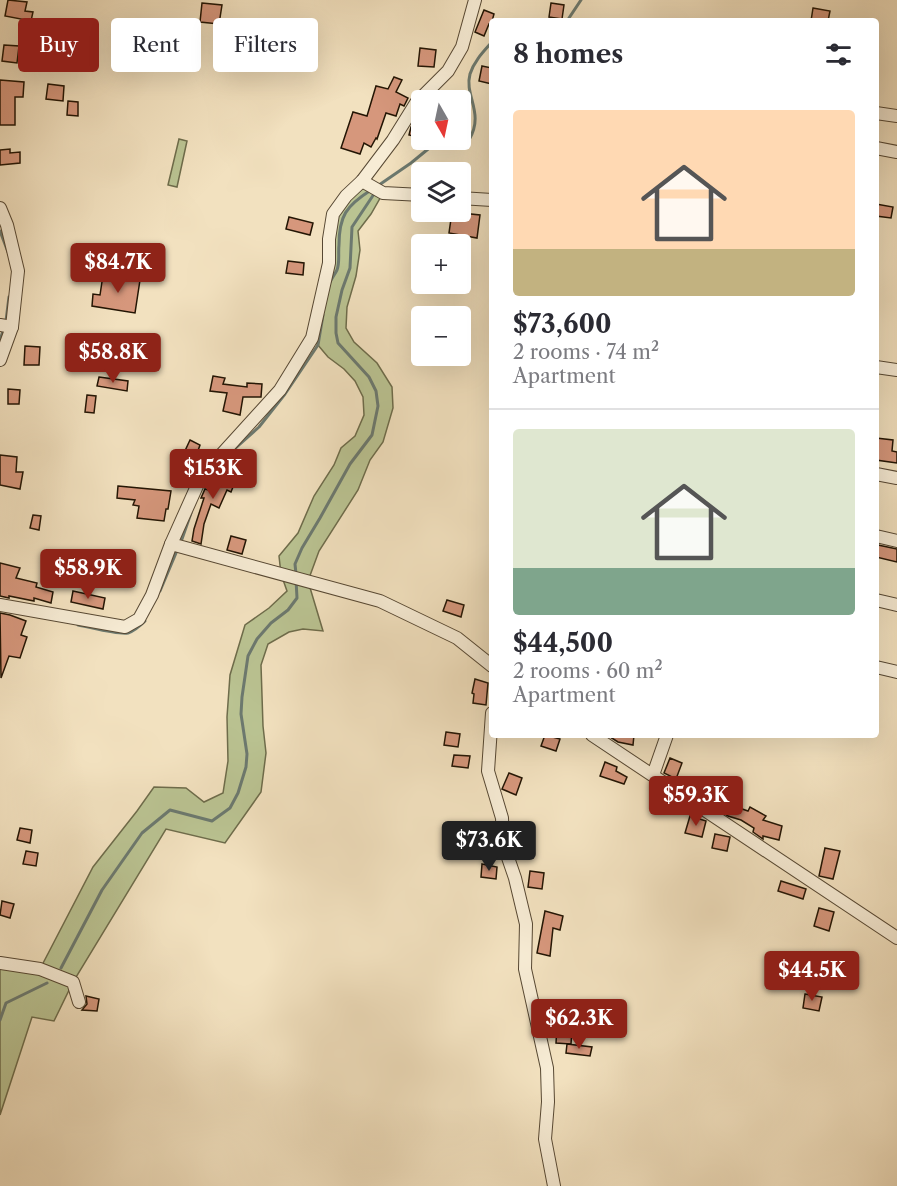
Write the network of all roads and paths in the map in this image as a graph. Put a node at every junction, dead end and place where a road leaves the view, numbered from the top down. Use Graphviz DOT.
graph roads {
  1 [pos="475,0"];
  2 [pos="879,113"];
  3 [pos="897,116"];
  4 [pos="879,149"];
  5 [pos="897,152"];
  6 [pos="362,181"];
  7 [pos="411,194"];
  8 [pos="471,199"];
  9 [pos="489,200"];
  10 [pos="0,208"];
  11 [pos="6,326"];
  12 [pos="0,360"];
  13 [pos="879,367"];
  14 [pos="897,370"];
  15 [pos="879,475"];
  16 [pos="897,478"];
  17 [pos="879,537"];
  18 [pos="897,541"];
  19 [pos="171,544"];
  20 [pos="879,601"];
  21 [pos="0,605"];
  22 [pos="897,605"];
  23 [pos="489,664"];
  24 [pos="879,668"];
  25 [pos="897,672"];
  26 [pos="490,738"];
  27 [pos="596,738"];
  28 [pos="667,738"];
  29 [pos="653,776"];
  30 [pos="897,938"];
  31 [pos="0,963"];
  32 [pos="79,1002"];
  33 [pos="554,1186"];
  1 -- 6 [label="street"];
  2 -- 3 [label="street"];
  4 -- 5 [label="street"];
  6 -- 7 [label="street"];
  6 -- 19 [label="street"];
  8 -- 9 [label="street"];
  10 -- 11 [label="street"];
  11 -- 12 [label="street"];
  13 -- 14 [label="street"];
  15 -- 16 [label="street"];
  17 -- 18 [label="street"];
  19 -- 21 [label="street"];
  19 -- 23 [label="street"];
  20 -- 22 [label="street"];
  24 -- 25 [label="street"];
  26 -- 33 [label="street"];
  27 -- 29 [label="street"];
  28 -- 29 [label="street"];
  29 -- 30 [label="street"];
  31 -- 32 [label="street"];
}
